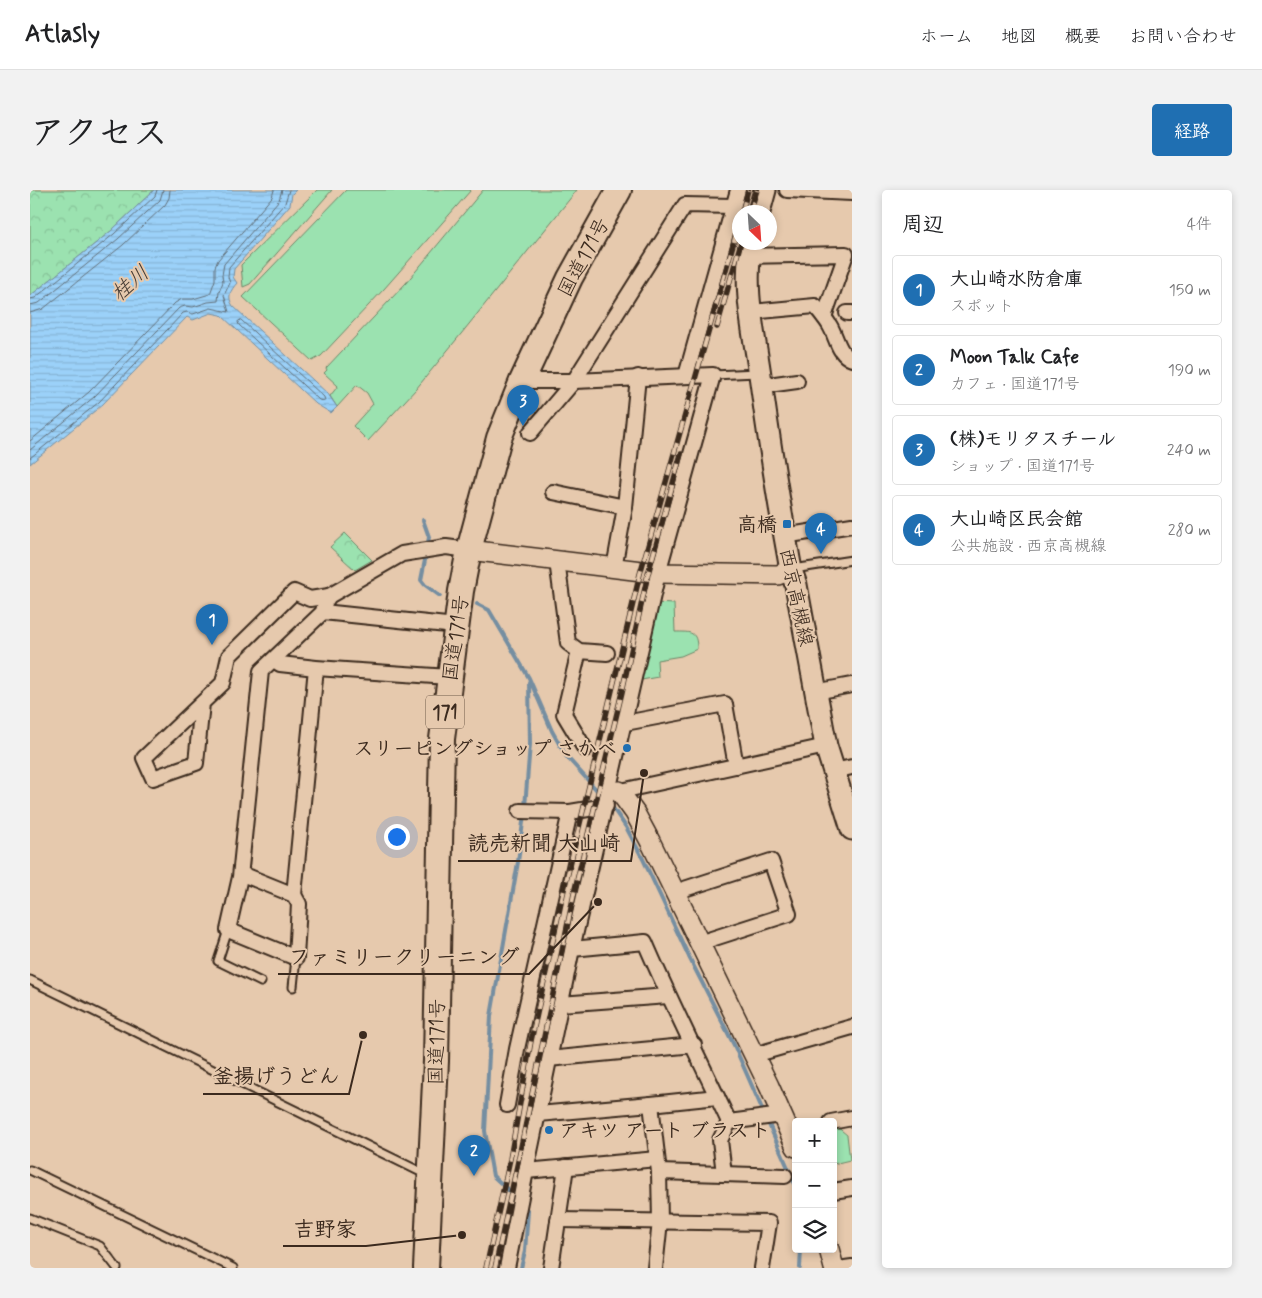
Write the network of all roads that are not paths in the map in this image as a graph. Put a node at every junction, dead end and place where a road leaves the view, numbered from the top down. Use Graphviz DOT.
graph roads {
  1 [pos="619,190"];
  2 [pos="738,190"];
  3 [pos="764,190"];
  4 [pos="787,190"];
  5 [pos="852,193"];
  6 [pos="733,205"];
  7 [pos="761,205"];
  8 [pos="732,206"];
  9 [pos="732,210"];
  10 [pos="751,250"];
  11 [pos="751,312"];
  12 [pos="824,317"];
  13 [pos="852,359"];
  14 [pos="712,375"];
  15 [pos="686,376"];
  16 [pos="638,377"];
  17 [pos="760,379"];
  18 [pos="522,381"];
  19 [pos="574,381"];
  20 [pos="797,381"];
  21 [pos="530,433"];
  22 [pos="553,492"];
  23 [pos="625,507"];
  24 [pos="852,525"];
  25 [pos="784,536"];
  26 [pos="458,549"];
  27 [pos="852,560"];
  28 [pos="557,561"];
  29 [pos="614,568"];
  30 [pos="790,570"];
  31 [pos="658,573"];
  32 [pos="329,596"];
  33 [pos="323,612"];
  34 [pos="456,626"];
  35 [pos="579,651"];
  36 [pos="607,653"];
  37 [pos="274,660"];
  38 [pos="316,668"];
  39 [pos="449,676"];
  40 [pos="852,685"];
  41 [pos="815,692"];
  42 [pos="202,703"];
  43 [pos="625,723"];
  44 [pos="826,746"];
  45 [pos="585,749"];
  46 [pos="736,766"];
  47 [pos="843,769"];
  48 [pos="611,797"];
  49 [pos="520,811"];
  50 [pos="570,812"];
  51 [pos="852,829"];
  52 [pos="240,877"];
  53 [pos="675,892"];
  54 [pos="294,895"];
  55 [pos="228,930"];
  56 [pos="699,943"];
  57 [pos="572,949"];
  58 [pos="296,958"];
  59 [pos="30,980"];
  60 [pos="261,982"];
  61 [pos="293,987"];
  62 [pos="668,996"];
  63 [pos="560,1004"];
  64 [pos="852,1027"];
  65 [pos="694,1045"];
  66 [pos="754,1055"];
  67 [pos="548,1059"];
  68 [pos="717,1097"];
  69 [pos="508,1104"];
  70 [pos="651,1104"];
  71 [pos="538,1114"];
  72 [pos="852,1118"];
  73 [pos="780,1121"];
  74 [pos="837,1121"];
  75 [pos="729,1122"];
  76 [pos="792,1140"];
  77 [pos="658,1165"];
  78 [pos="566,1167"];
  79 [pos="30,1170"];
  80 [pos="526,1171"];
  81 [pos="724,1174"];
  82 [pos="785,1176"];
  83 [pos="432,1177"];
  84 [pos="852,1188"];
  85 [pos="837,1190"];
  86 [pos="30,1218"];
  87 [pos="558,1220"];
  88 [pos="660,1221"];
  89 [pos="830,1253"];
  90 [pos="852,1267"];
  91 [pos="117,1268"];
  92 [pos="233,1268"];
  93 [pos="426,1268"];
  94 [pos="508,1268"];
  95 [pos="551,1268"];
  96 [pos="655,1268"];
  97 [pos="762,1268"];
  98 [pos="834,1268"];
  99 [pos="845,1268"];
  1 -- 18 [label="highway, 国道171号 / 171"];
  2 -- 6 [label="street"];
  3 -- 7 [label="main road"];
  4 -- 5 [label="street"];
  8 -- 19 [label="street"];
  9 -- 15 [label="street"];
  10 -- 11 [label="main road, 西京高槻線"];
  10 -- 12 [label="street"];
  11 -- 12 [label="street"];
  11 -- 17 [label="main road, 西京高槻線"];
  12 -- 13 [label="street"];
  14 -- 15 [label="street"];
  14 -- 17 [label="lane"];
  14 -- 31 [label="street"];
  15 -- 16 [label="street"];
  16 -- 19 [label="street"];
  16 -- 23 [label="street"];
  17 -- 20 [label="street"];
  17 -- 25 [label="main road, 西京高槻線"];
  18 -- 19 [label="street"];
  18 -- 26 [label="highway, 国道171号 / 171"];
  19 -- 21 [label="street"];
  22 -- 23 [label="street"];
  23 -- 29 [label="street"];
  24 -- 25 [label="street"];
  25 -- 30 [label="main road, 西京高槻線"];
  26 -- 28 [label="street"];
  26 -- 32 [label="street"];
  26 -- 34 [label="highway, 国道171号 / 171"];
  27 -- 30 [label="lane"];
  28 -- 29 [label="street"];
  28 -- 35 [label="street"];
  29 -- 31 [label="street"];
  30 -- 31 [label="street"];
  30 -- 41 [label="main road, 西京高槻線"];
  31 -- 43 [label="street"];
  32 -- 33 [label="street"];
  32 -- 42 [label="street"];
  33 -- 34 [label="street"];
  33 -- 37 [label="street"];
  34 -- 39 [label="highway, 国道171号 / 171"];
  35 -- 36 [label="street"];
  35 -- 45 [label="street"];
  37 -- 38 [label="street"];
  37 -- 52 [label="street"];
  38 -- 39 [label="street"];
  38 -- 54 [label="street"];
  39 -- 83 [label="highway, 国道171号 / 171"];
  40 -- 41 [label="street"];
  41 -- 44 [label="main road, 西京高槻線"];
  42 -- 42 [label="street"];
  43 -- 46 [label="street"];
  43 -- 48 [label="street"];
  44 -- 46 [label="street"];
  44 -- 47 [label="main road, 西京高槻線"];
  46 -- 48 [label="street"];
  47 -- 51 [label="main road, 西京高槻線"];
  48 -- 50 [label="street"];
  48 -- 53 [label="street"];
  48 -- 57 [label="street"];
  49 -- 50 [label="street"];
  50 -- 69 [label="street"];
  52 -- 54 [label="street"];
  52 -- 55 [label="street"];
  53 -- 56 [label="street"];
  53 -- 56 [label="street"];
  54 -- 58 [label="street"];
  55 -- 58 [label="street"];
  55 -- 60 [label="lane"];
  56 -- 66 [label="street"];
  57 -- 62 [label="street"];
  57 -- 63 [label="street"];
  58 -- 61 [label="lane"];
  59 -- 83 [label="lane"];
  62 -- 63 [label="street"];
  62 -- 65 [label="street"];
  63 -- 67 [label="street"];
  64 -- 66 [label="street"];
  65 -- 67 [label="street"];
  65 -- 68 [label="street"];
  66 -- 73 [label="street"];
  67 -- 71 [label="street"];
  68 -- 70 [label="street"];
  68 -- 75 [label="street"];
  70 -- 71 [label="street"];
  70 -- 77 [label="street"];
  71 -- 80 [label="street"];
  72 -- 74 [label="street"];
  73 -- 75 [label="street"];
  73 -- 76 [label="street"];
  75 -- 81 [label="street"];
  77 -- 78 [label="street"];
  77 -- 81 [label="street"];
  77 -- 88 [label="street"];
  78 -- 80 [label="street"];
  78 -- 87 [label="street"];
  79 -- 92 [label="lane"];
  80 -- 94 [label="street"];
  81 -- 82 [label="street"];
  83 -- 93 [label="highway, 国道171号 / 171"];
  84 -- 85 [label="street"];
  86 -- 91 [label="lane"];
  87 -- 88 [label="street"];
  87 -- 95 [label="street"];
  88 -- 96 [label="street"];
  88 -- 97 [label="street"];
  89 -- 98 [label="street"];
  90 -- 99 [label="street"];
}
